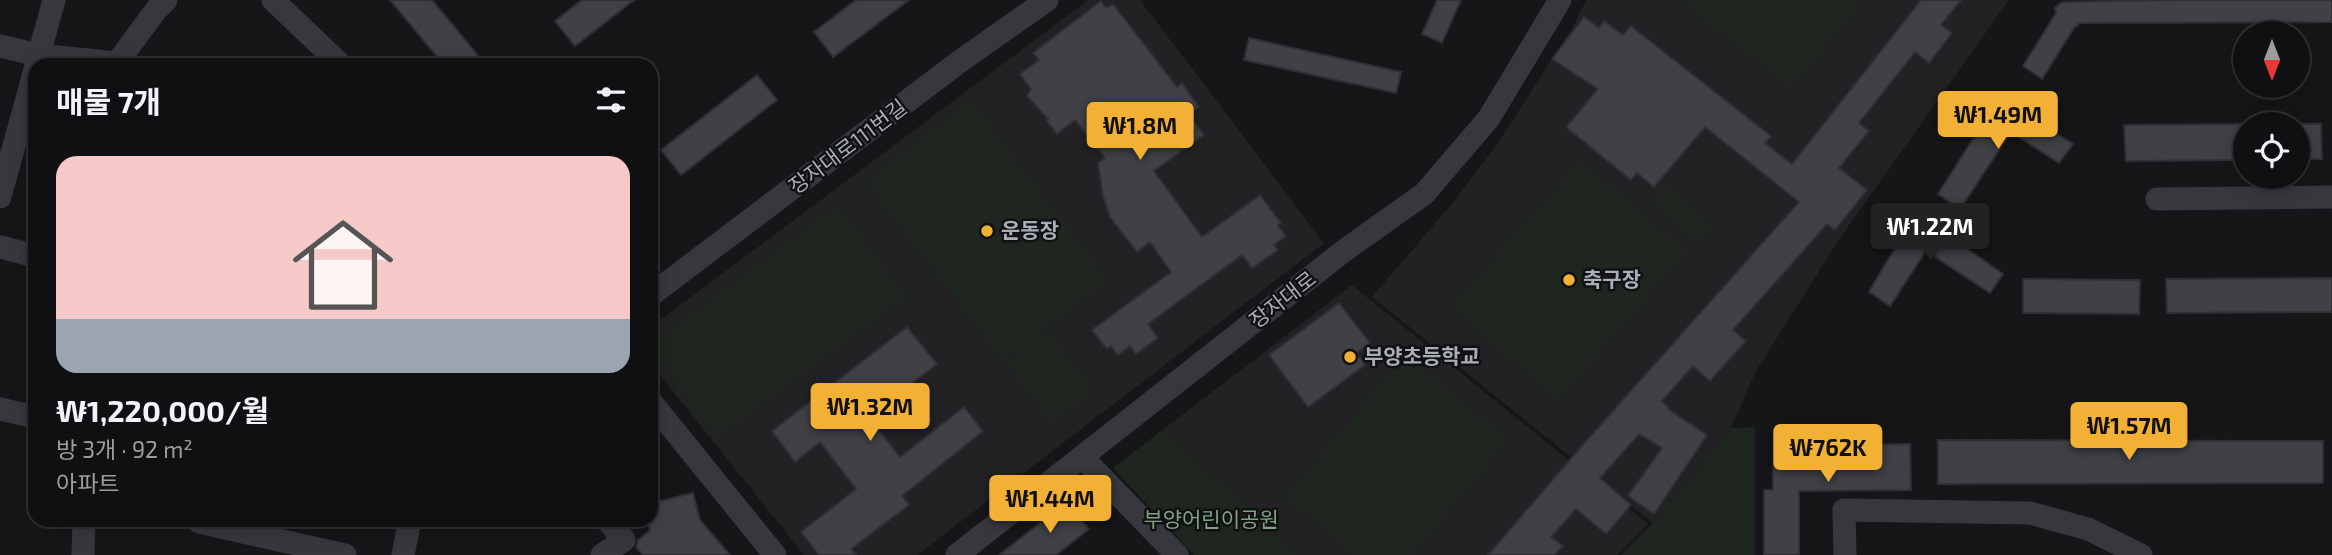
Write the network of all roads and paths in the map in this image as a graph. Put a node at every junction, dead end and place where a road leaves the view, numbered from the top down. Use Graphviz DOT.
graph roads {
  1 [pos="54,0"];
  2 [pos="166,0"];
  3 [pos="273,0"];
  4 [pos="1047,0"];
  5 [pos="1560,0"];
  6 [pos="0,46"];
  7 [pos="37,54"];
  8 [pos="36,58"];
  9 [pos="73,58"];
  10 [pos="121,58"];
  11 [pos="334,58"];
  12 [pos="28,89"];
  13 [pos="0,197"];
  14 [pos="2332,197"];
  15 [pos="2157,199"];
  16 [pos="1,250"];
  17 [pos="28,255"];
  18 [pos="658,290"];
  19 [pos="0,409"];
  20 [pos="658,411"];
  21 [pos="28,415"];
  22 [pos="1083,458"];
  23 [pos="84,527"];
  24 [pos="221,527"];
  25 [pos="409,527"];
  26 [pos="613,527"];
  27 [pos="630,548"];
  28 [pos="83,555"];
  29 [pos="345,555"];
  30 [pos="403,555"];
  31 [pos="602,555"];
  32 [pos="775,555"];
  33 [pos="957,555"];
  34 [pos="1177,555"];
  35 [pos="1846,555"];
  36 [pos="2141,555"];
  1 -- 7 [label="street"];
  2 -- 10 [label="street"];
  3 -- 11 [label="street"];
  4 -- 18 [label="street, 장자대로111번길"];
  5 -- 22 [label="street, 장자대로"];
  6 -- 7 [label="street"];
  7 -- 8 [label="street"];
  7 -- 9 [label="street"];
  12 -- 13 [label="street"];
  14 -- 15 [label="street"];
  16 -- 17 [label="street"];
  19 -- 21 [label="street"];
  20 -- 32 [label="street"];
  22 -- 33 [label="street, 장자대로"];
  22 -- 34 [label="street"];
  23 -- 28 [label="street"];
  24 -- 29 [label="street"];
  25 -- 30 [label="street"];
  26 -- 27 [label="street"];
  27 -- 31 [label="street"];
  35 -- 36 [label="street"];
}
